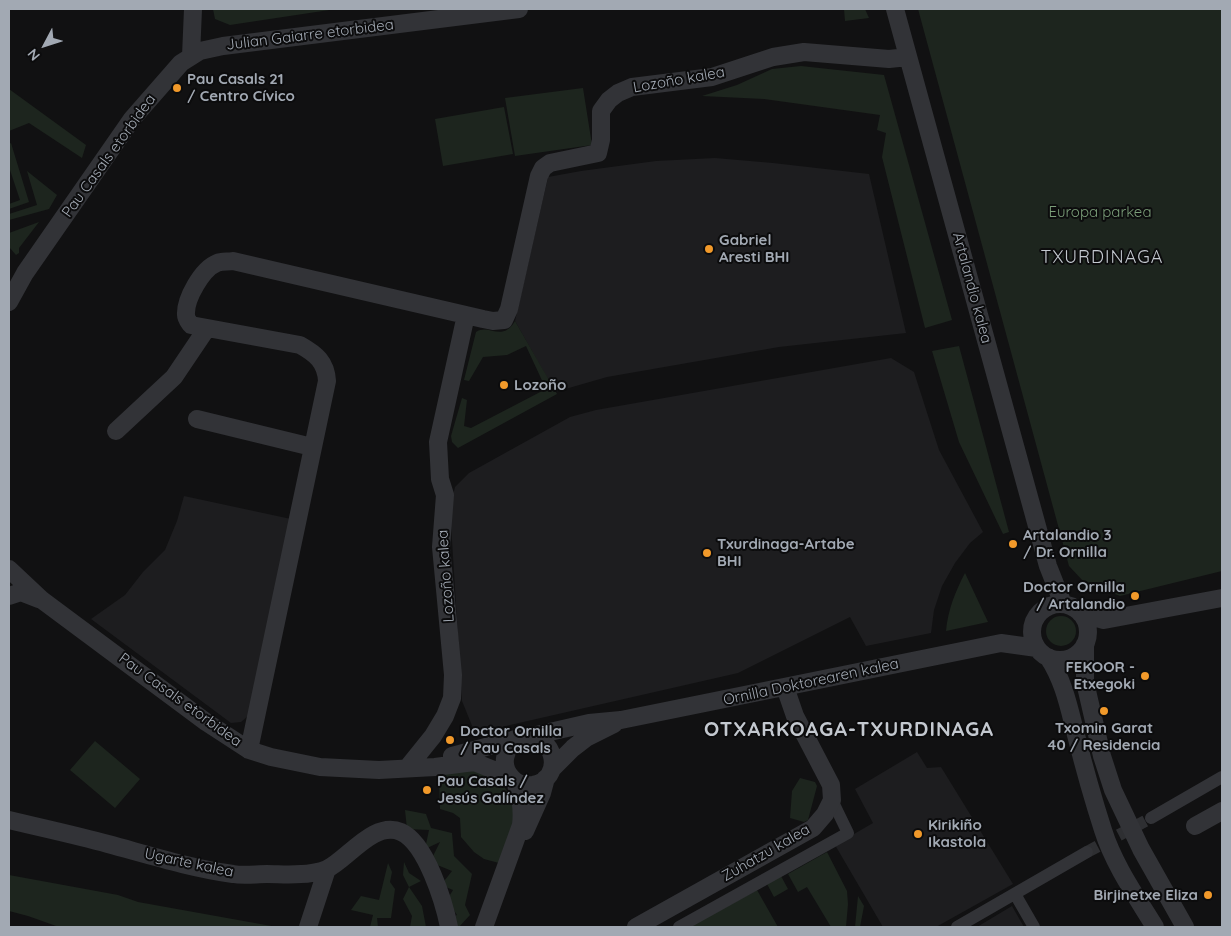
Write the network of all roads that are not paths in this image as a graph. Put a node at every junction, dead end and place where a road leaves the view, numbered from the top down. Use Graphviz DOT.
graph roads {
  1 [pos="193,9"];
  2 [pos="519,9"];
  3 [pos="894,9"];
  4 [pos="191,56"];
  5 [pos="908,58"];
  6 [pos="9,302"];
  7 [pos="466,315"];
  8 [pos="207,328"];
  9 [pos="197,419"];
  10 [pos="116,432"];
  11 [pos="312,447"];
  12 [pos="1048,566"];
  13 [pos="9,569"];
  14 [pos="10,595"];
  15 [pos="1222,598"];
  16 [pos="42,600"];
  17 [pos="1063,604"];
  18 [pos="1080,613"];
  19 [pos="1040,614"];
  20 [pos="1104,620"];
  21 [pos="1086,641"];
  22 [pos="1001,643"];
  23 [pos="1042,652"];
  24 [pos="785,687"];
  25 [pos="621,720"];
  26 [pos="523,738"];
  27 [pos="249,750"];
  28 [pos="408,768"];
  29 [pos="549,773"];
  30 [pos="1222,777"];
  31 [pos="512,778"];
  32 [pos="832,800"];
  33 [pos="1222,811"];
  34 [pos="1151,818"];
  35 [pos="9,820"];
  36 [pos="1195,826"];
  37 [pos="1087,852"];
  38 [pos="326,869"];
  39 [pos="500,888"];
  40 [pos="1015,894"];
  41 [pos="308,927"];
  42 [pos="449,927"];
  43 [pos="484,927"];
  44 [pos="636,927"];
  45 [pos="679,927"];
  46 [pos="957,927"];
  47 [pos="1034,927"];
  48 [pos="1155,927"];
  49 [pos="1185,927"];
  1 -- 4 [label="street"];
  2 -- 4 [label="street, Julian Gaiarre etorbidea"];
  3 -- 5 [label="street, Artalandio kalea"];
  4 -- 6 [label="street, Pau Casals etorbidea"];
  5 -- 7 [label="street, Lozoño kalea"];
  5 -- 12 [label="street, Artalandio kalea"];
  7 -- 8 [label="street, Lozoño kalea"];
  7 -- 28 [label="street, Lozoño kalea"];
  8 -- 10 [label="street"];
  8 -- 11 [label="street, Lozoño kalea"];
  9 -- 11 [label="street"];
  11 -- 27 [label="street, Lozoño kalea"];
  12 -- 17 [label="street, Artalandio kalea"];
  12 -- 19 [label="street, Artalandio kalea"];
  13 -- 14 [label="street"];
  13 -- 16 [label="street, Pau Casals etorbidea"];
  14 -- 16 [label="street"];
  15 -- 20 [label="street"];
  16 -- 27 [label="street, Pau Casals etorbidea"];
  17 -- 18 [label="street"];
  17 -- 19 [label="street"];
  18 -- 20 [label="street"];
  18 -- 21 [label="street"];
  19 -- 22 [label="street, Ornilla Doktorearen kalea"];
  19 -- 23 [label="street"];
  20 -- 21 [label="street"];
  21 -- 23 [label="street"];
  21 -- 49 [label="street"];
  22 -- 23 [label="street, Ornilla Doktorearen kalea"];
  22 -- 24 [label="street, Ornilla Doktorearen kalea"];
  23 -- 48 [label="street"];
  24 -- 25 [label="street, Ornilla Doktorearen kalea"];
  24 -- 32 [label="street"];
  25 -- 26 [label="street, Ornilla Doktorearen kalea"];
  25 -- 29 [label="street, Ornilla Doktorearen kalea"];
  26 -- 28 [label="street, Pau Casals etorbidea"];
  26 -- 29 [label="street"];
  26 -- 31 [label="street"];
  27 -- 28 [label="street, Pau Casals etorbidea"];
  28 -- 31 [label="street, Pau Casals etorbidea"];
  29 -- 31 [label="street"];
  29 -- 39 [label="street"];
  30 -- 34 [label="street"];
  31 -- 39 [label="street"];
  32 -- 44 [label="street, Zuhatzu kalea"];
  32 -- 45 [label="street, Zuhatzu kalea"];
  33 -- 36 [label="street"];
  35 -- 38 [label="street, Ugarte kalea"];
  37 -- 40 [label="street"];
  38 -- 41 [label="street"];
  38 -- 42 [label="street, Ugarte kalea"];
  39 -- 43 [label="street"];
  40 -- 46 [label="street"];
  40 -- 47 [label="street"];
}
